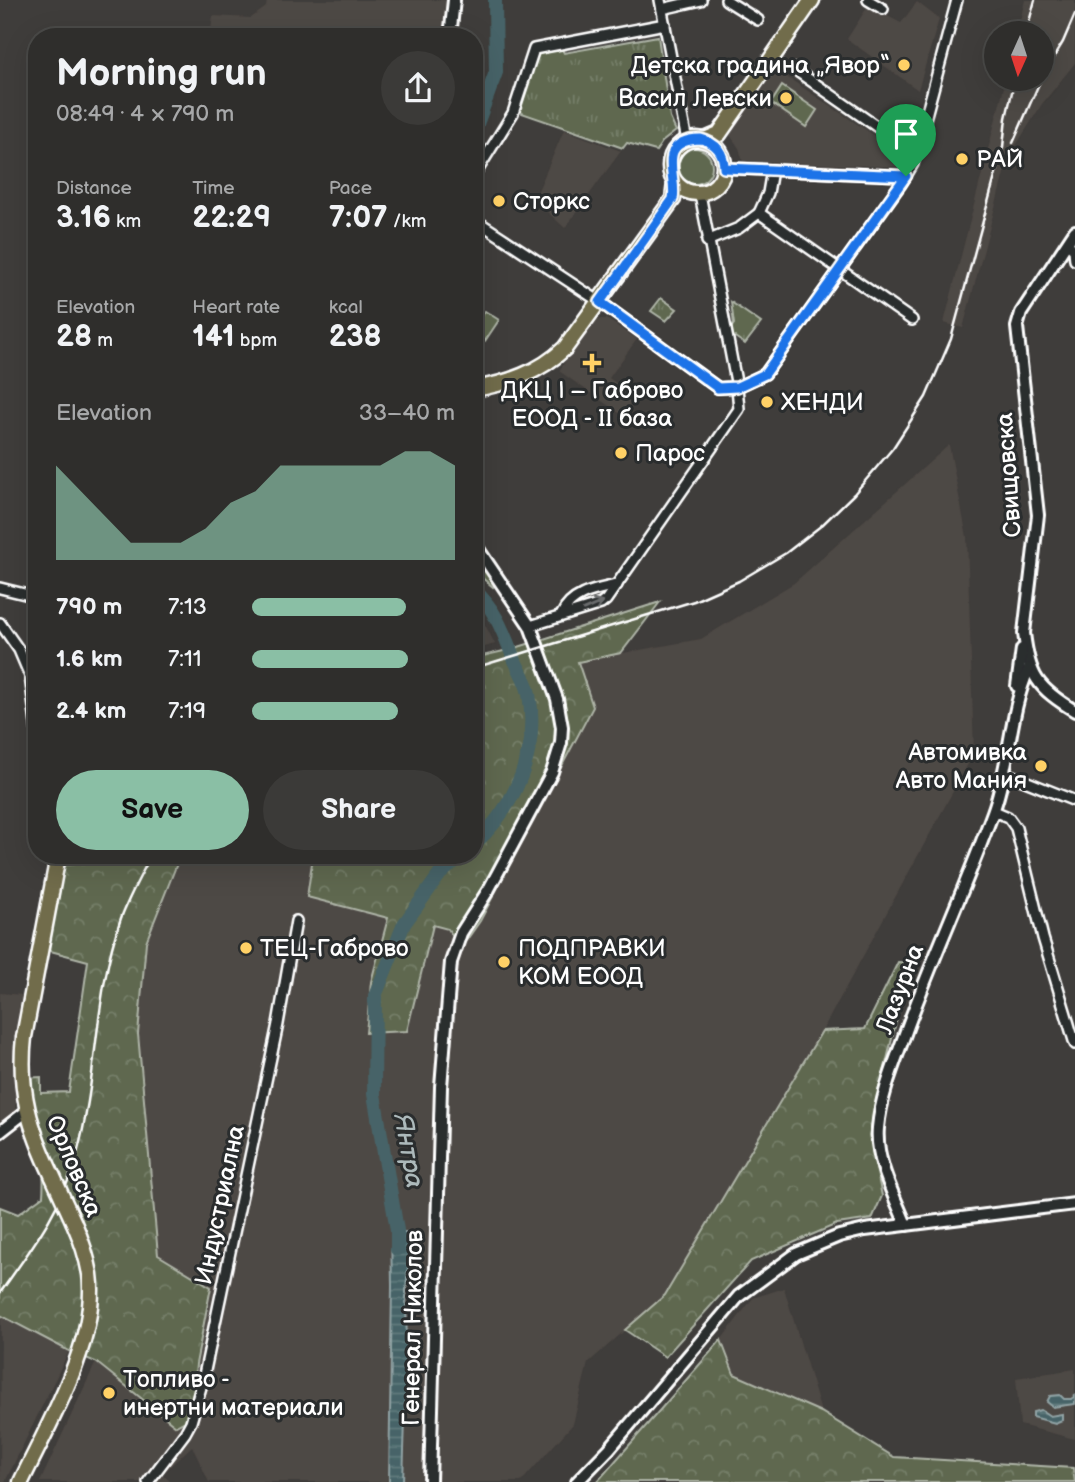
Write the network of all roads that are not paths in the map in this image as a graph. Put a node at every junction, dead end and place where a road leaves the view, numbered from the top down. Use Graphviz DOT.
graph roads {
  1 [pos="454,0"];
  2 [pos="701,0"];
  3 [pos="726,0"];
  4 [pos="812,0"];
  5 [pos="868,0"];
  6 [pos="957,0"];
  7 [pos="661,4"];
  8 [pos="883,9"];
  9 [pos="758,20"];
  10 [pos="665,24"];
  11 [pos="451,28"];
  12 [pos="794,69"];
  13 [pos="719,134"];
  14 [pos="705,140"];
  15 [pos="687,141"];
  16 [pos="916,154"];
  17 [pos="483,161"];
  18 [pos="724,162"];
  19 [pos="772,170"];
  20 [pos="906,176"];
  21 [pos="675,183"];
  22 [pos="697,194"];
  23 [pos="673,199"];
  24 [pos="759,213"];
  25 [pos="483,225"];
  26 [pos="1075,231"];
  27 [pos="707,241"];
  28 [pos="1068,244"];
  29 [pos="1075,260"];
  30 [pos="841,270"];
  31 [pos="600,302"];
  32 [pos="912,320"];
  33 [pos="483,387"];
  34 [pos="737,387"];
  35 [pos="483,556"];
  36 [pos="617,584"];
  37 [pos="0,589"];
  38 [pos="28,595"];
  39 [pos="562,614"];
  40 [pos="0,623"];
  41 [pos="530,626"];
  42 [pos="1024,633"];
  43 [pos="1029,668"];
  44 [pos="28,671"];
  45 [pos="1075,711"];
  46 [pos="1011,737"];
  47 [pos="1005,773"];
  48 [pos="1075,801"];
  49 [pos="993,811"];
  50 [pos="56,864"];
  51 [pos="296,921"];
  52 [pos="1075,1044"];
  53 [pos="27,1111"];
  54 [pos="0,1132"];
  55 [pos="1075,1204"];
  56 [pos="906,1225"];
  57 [pos="21,1482"];
  58 [pos="148,1482"];
  59 [pos="430,1482"];
  60 [pos="577,1482"];
  1 -- 11 [label="street"];
  2 -- 7 [label="street"];
  3 -- 9 [label="street"];
  4 -- 13 [label="main road"];
  5 -- 8 [label="street"];
  6 -- 16 [label="street"];
  7 -- 10 [label="street"];
  10 -- 15 [label="street"];
  10 -- 17 [label="street"];
  12 -- 16 [label="street"];
  13 -- 14 [label="main road"];
  13 -- 18 [label="main road"];
  14 -- 15 [label="main road"];
  14 -- 18 [label="main road"];
  15 -- 21 [label="main road"];
  16 -- 20 [label="street"];
  18 -- 19 [label="street"];
  18 -- 22 [label="main road"];
  19 -- 20 [label="street"];
  19 -- 24 [label="street"];
  20 -- 30 [label="street"];
  21 -- 22 [label="main road"];
  21 -- 23 [label="main road"];
  22 -- 23 [label="main road"];
  22 -- 27 [label="street"];
  23 -- 31 [label="main road"];
  24 -- 27 [label="street"];
  24 -- 30 [label="street"];
  25 -- 31 [label="street"];
  26 -- 28 [label="street, Свищовска"];
  27 -- 34 [label="street"];
  28 -- 29 [label="street"];
  28 -- 42 [label="street, Свищовска"];
  30 -- 32 [label="street"];
  30 -- 34 [label="street"];
  31 -- 33 [label="main road"];
  31 -- 34 [label="street"];
  34 -- 36 [label="street"];
  35 -- 41 [label="street, Генерал Николов"];
  36 -- 39 [label="street"];
  39 -- 36 [label="street, one-way"];
  37 -- 38 [label="street"];
  39 -- 41 [label="street"];
  40 -- 44 [label="street"];
  41 -- 59 [label="street, Генерал Николов"];
  42 -- 43 [label="street, Свищовска"];
  42 -- 46 [label="street"];
  43 -- 45 [label="street"];
  43 -- 46 [label="street"];
  46 -- 47 [label="street, Лазурна"];
  47 -- 48 [label="street"];
  47 -- 49 [label="street, Лазурна"];
  49 -- 52 [label="street"];
  49 -- 56 [label="street, Лазурна"];
  50 -- 53 [label="main road, Орловска"];
  51 -- 58 [label="street, Индустриална"];
  53 -- 54 [label="street"];
  53 -- 57 [label="main road, Орловска, bridge"];
  55 -- 56 [label="street"];
  56 -- 60 [label="street"];
}
